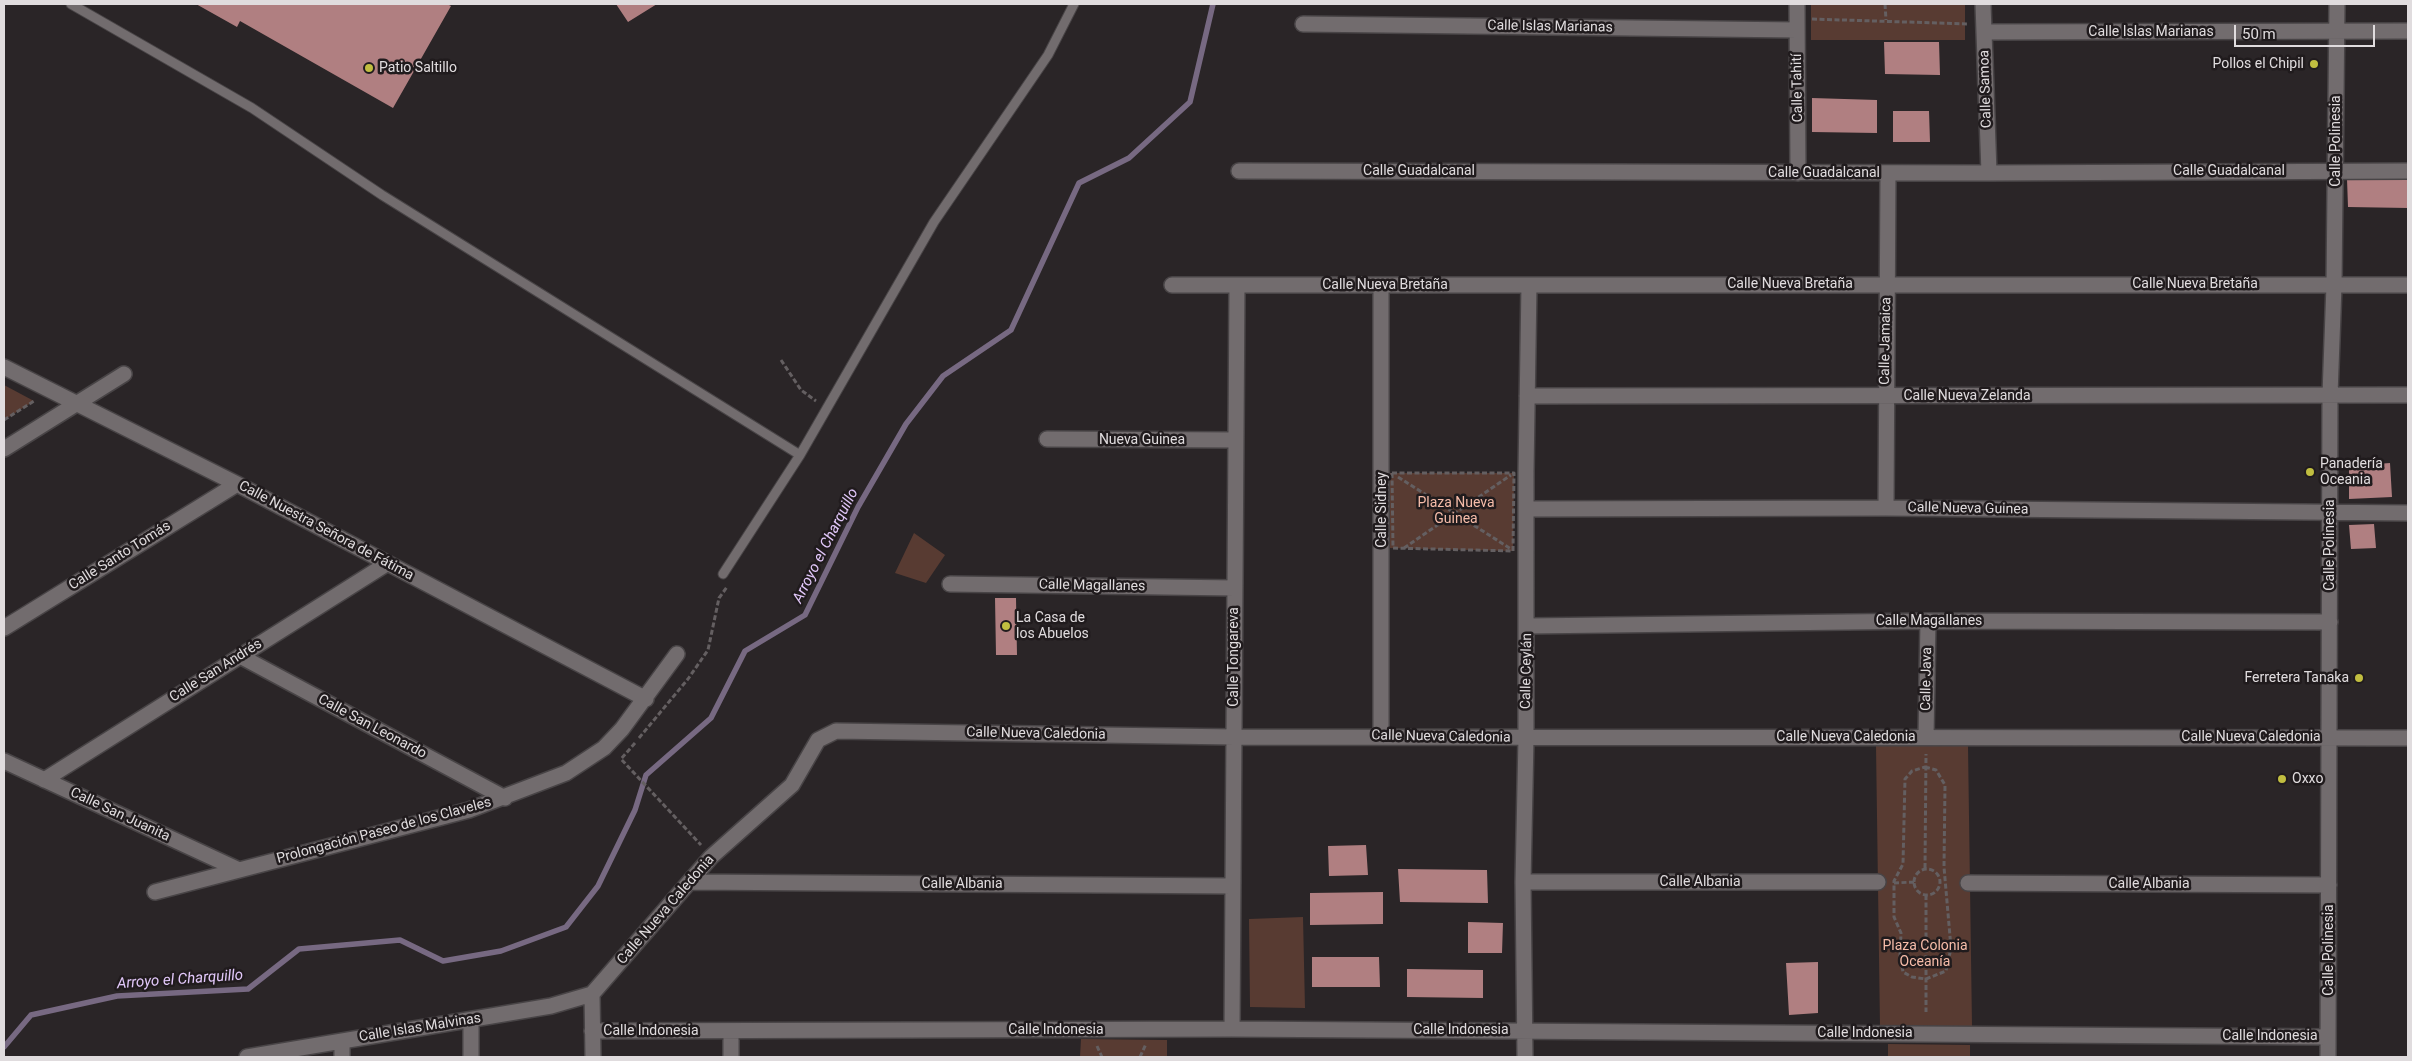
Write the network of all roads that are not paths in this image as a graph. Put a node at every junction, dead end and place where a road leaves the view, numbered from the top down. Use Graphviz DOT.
graph roads {
  1 [pos="71,4"];
  2 [pos="1074,4"];
  3 [pos="1797,4"];
  4 [pos="1983,4"];
  5 [pos="2337,4"];
  6 [pos="1303,24"];
  7 [pos="1797,30"];
  8 [pos="2337,31"];
  9 [pos="2408,31"];
  10 [pos="1984,32"];
  11 [pos="1239,171"];
  12 [pos="2336,171"];
  13 [pos="2408,171"];
  14 [pos="1798,173"];
  15 [pos="1888,173"];
  16 [pos="1989,173"];
  17 [pos="1887,284"];
  18 [pos="1172,285"];
  19 [pos="1237,285"];
  20 [pos="1381,285"];
  21 [pos="1529,285"];
  22 [pos="2334,285"];
  23 [pos="2408,285"];
  24 [pos="4,367"];
  25 [pos="124,374"];
  26 [pos="2330,395"];
  27 [pos="2408,395"];
  28 [pos="1527,396"];
  29 [pos="1886,396"];
  30 [pos="76,404"];
  31 [pos="1047,439"];
  32 [pos="1236,440"];
  33 [pos="4,448"];
  34 [pos="800,455"];
  35 [pos="237,484"];
  36 [pos="1886,508"];
  37 [pos="1527,509"];
  38 [pos="2331,513"];
  39 [pos="2408,513"];
  40 [pos="388,563"];
  41 [pos="723,574"];
  42 [pos="950,584"];
  43 [pos="1235,588"];
  44 [pos="1928,621"];
  45 [pos="2330,622"];
  46 [pos="1528,626"];
  47 [pos="4,628"];
  48 [pos="678,654"];
  49 [pos="240,656"];
  50 [pos="646,700"];
  51 [pos="1234,736"];
  52 [pos="1381,736"];
  53 [pos="2329,737"];
  54 [pos="1526,738"];
  55 [pos="2408,738"];
  56 [pos="1926,741"];
  57 [pos="4,761"];
  58 [pos="44,780"];
  59 [pos="505,798"];
  60 [pos="237,869"];
  61 [pos="690,882"];
  62 [pos="1523,882"];
  63 [pos="1878,882"];
  64 [pos="1968,883"];
  65 [pos="2330,885"];
  66 [pos="1233,886"];
  67 [pos="155,892"];
  68 [pos="592,994"];
  69 [pos="471,1020"];
  70 [pos="1232,1029"];
  71 [pos="592,1031"];
  72 [pos="731,1031"];
  73 [pos="1526,1031"];
  74 [pos="2328,1037"];
  75 [pos="342,1041"];
  76 [pos="247,1057"];
  77 [pos="342,1057"];
  78 [pos="471,1057"];
  79 [pos="593,1057"];
  80 [pos="731,1057"];
  81 [pos="1525,1057"];
  82 [pos="2328,1057"];
  1 -- 34 [label="lane"];
  2 -- 34 [label="lane"];
  3 -- 7 [label="street, Calle Tahití"];
  4 -- 10 [label="street, Calle Samoa"];
  5 -- 8 [label="street, Calle Polinesia"];
  6 -- 7 [label="street, Calle Islas Marianas"];
  7 -- 14 [label="street, Calle Tahití"];
  8 -- 9 [label="street, Calle Islas Marianas"];
  8 -- 10 [label="street, Calle Islas Marianas"];
  8 -- 12 [label="street, Calle Polinesia"];
  10 -- 16 [label="street, Calle Samoa"];
  11 -- 14 [label="street, Calle Guadalcanal"];
  12 -- 13 [label="street, Calle Guadalcanal"];
  12 -- 16 [label="street, Calle Guadalcanal"];
  12 -- 22 [label="street, Calle Polinesia"];
  14 -- 15 [label="street, Calle Guadalcanal"];
  15 -- 16 [label="street, Calle Guadalcanal"];
  15 -- 17 [label="street, Calle Jamaica"];
  17 -- 21 [label="street, Calle Nueva Bretaña"];
  17 -- 22 [label="street, Calle Nueva Bretaña"];
  17 -- 29 [label="street, Calle Jamaica"];
  18 -- 19 [label="street, Calle Nueva Bretaña"];
  19 -- 20 [label="street, Calle Nueva Bretaña"];
  19 -- 32 [label="street, Calle Tongareva"];
  20 -- 21 [label="street, Calle Nueva Bretaña"];
  20 -- 52 [label="street, Calle Sidney"];
  21 -- 28 [label="street, Calle Ceylán"];
  22 -- 23 [label="street, Calle Nueva Bretaña"];
  22 -- 26 [label="street, Calle Polinesia"];
  24 -- 30 [label="street, Calle Nuestra Señora de Fátima"];
  25 -- 30 [label="street"];
  26 -- 27 [label="street, Calle Nueva Zelanda"];
  26 -- 29 [label="street, Calle Nueva Zelanda"];
  26 -- 38 [label="street, Calle Polinesia"];
  28 -- 29 [label="street, Calle Nueva Zelanda"];
  28 -- 37 [label="street, Calle Ceylán"];
  29 -- 36 [label="street, Calle Jamaica"];
  30 -- 33 [label="street"];
  30 -- 35 [label="street, Calle Nuestra Señora de Fátima"];
  31 -- 32 [label="street, Nueva Guinea"];
  32 -- 43 [label="street, Calle Tongareva"];
  34 -- 41 [label="lane"];
  35 -- 40 [label="street, Calle Nuestra Señora de Fátima"];
  35 -- 47 [label="street, Calle Santo Tomás"];
  36 -- 37 [label="street, Calle Nueva Guinea"];
  36 -- 38 [label="street, Calle Nueva Guinea"];
  37 -- 46 [label="street, Calle Ceylán"];
  38 -- 39 [label="street, Calle Nueva Guinea"];
  38 -- 45 [label="street, Calle Polinesia"];
  40 -- 49 [label="street, Calle San Andrés"];
  40 -- 50 [label="street, Calle Nuestra Señora de Fátima"];
  42 -- 43 [label="street, Calle Magallanes"];
  43 -- 51 [label="street, Calle Tongareva"];
  44 -- 45 [label="street, Calle Magallanes"];
  44 -- 46 [label="street, Calle Magallanes"];
  44 -- 56 [label="street, Calle Java"];
  45 -- 53 [label="street, Calle Polinesia"];
  46 -- 54 [label="street, Calle Ceylán"];
  48 -- 50 [label="street, Prolongación Paseo de los Claveles"];
  49 -- 58 [label="street, Calle San Andrés"];
  49 -- 59 [label="street, Calle San Leonardo"];
  50 -- 59 [label="street, Prolongación Paseo de los Claveles"];
  51 -- 52 [label="street, Calle Nueva Caledonia"];
  51 -- 61 [label="street, Calle Nueva Caledonia"];
  51 -- 66 [label="street, Calle Tongareva"];
  52 -- 54 [label="street, Calle Nueva Caledonia"];
  53 -- 55 [label="street, Calle Nueva Caledonia"];
  53 -- 56 [label="street, Calle Nueva Caledonia"];
  53 -- 65 [label="street, Calle Polinesia"];
  54 -- 56 [label="street, Calle Nueva Caledonia"];
  54 -- 62 [label="street, Calle Ceylán"];
  57 -- 58 [label="street, Calle San Juanita"];
  58 -- 60 [label="street, Calle San Juanita"];
  59 -- 60 [label="street, Prolongación Paseo de los Claveles"];
  60 -- 67 [label="street, Prolongación Paseo de los Claveles"];
  61 -- 66 [label="street, Calle Albania"];
  61 -- 68 [label="street, Calle Nueva Caledonia"];
  62 -- 63 [label="street, Calle Albania"];
  62 -- 73 [label="street, Calle Ceylán"];
  64 -- 65 [label="street, Calle Albania"];
  65 -- 74 [label="street, Calle Polinesia"];
  66 -- 70 [label="street, Calle Tongareva"];
  68 -- 69 [label="street, Calle Islas Malvinas"];
  68 -- 71 [label="street"];
  69 -- 75 [label="street, Calle Islas Malvinas"];
  69 -- 78 [label="street"];
  70 -- 72 [label="street, Calle Indonesia"];
  70 -- 73 [label="street, Calle Indonesia"];
  71 -- 72 [label="street, Calle Indonesia"];
  71 -- 79 [label="street"];
  72 -- 80 [label="street"];
  73 -- 74 [label="street, Calle Indonesia"];
  73 -- 81 [label="street, Calle Ceylán"];
  74 -- 82 [label="street, Calle Polinesia"];
  75 -- 76 [label="street, Calle Islas Malvinas"];
  75 -- 77 [label="street"];
}
